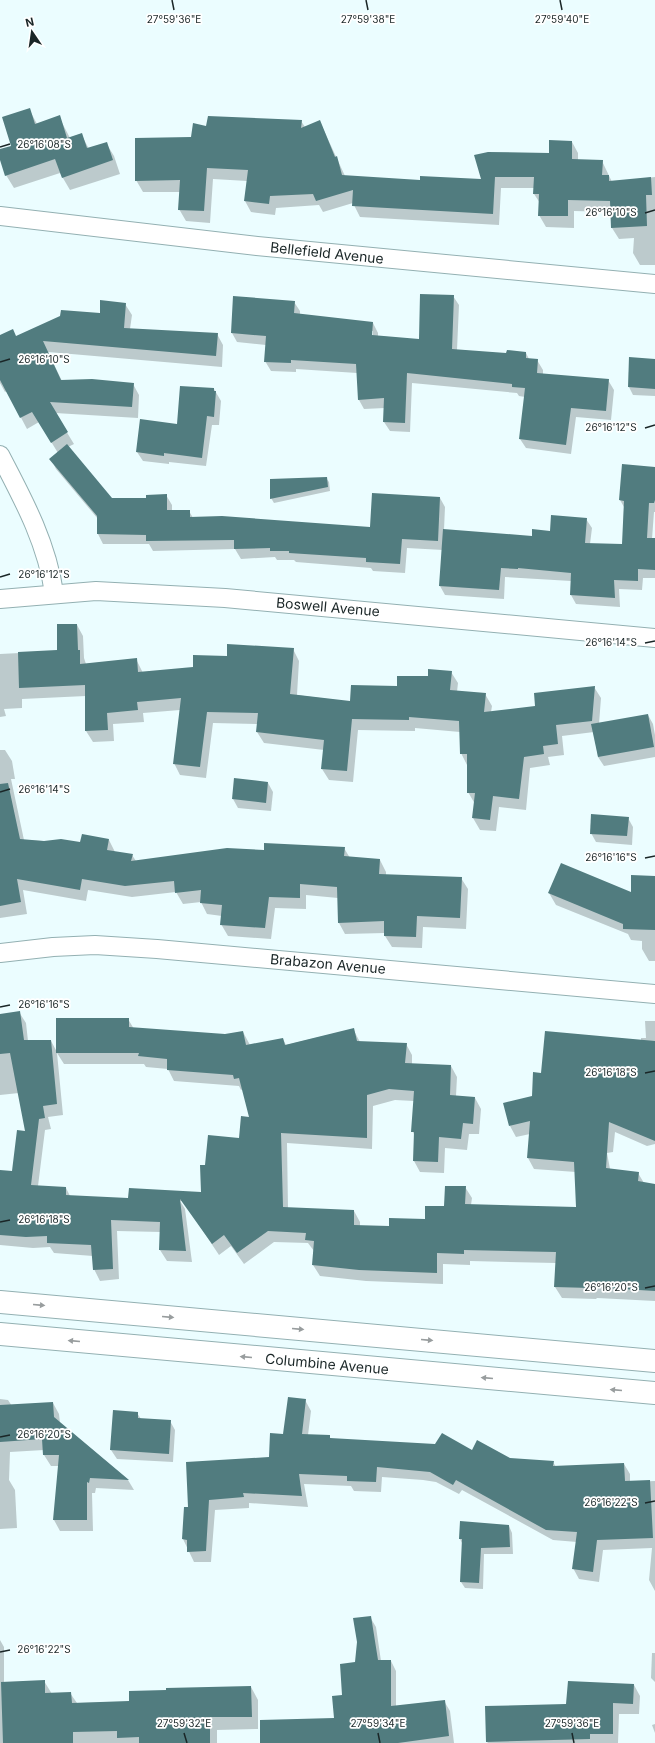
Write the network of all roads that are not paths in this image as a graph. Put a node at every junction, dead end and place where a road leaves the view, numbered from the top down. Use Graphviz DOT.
graph roads {
  1 [pos="0,216"];
  2 [pos="655,284"];
  3 [pos="0,455"];
  4 [pos="54,593"];
  5 [pos="0,599"];
  6 [pos="655,638"];
  7 [pos="0,953"];
  8 [pos="655,994"];
  9 [pos="0,1302"];
  10 [pos="110,1312"];
  11 [pos="0,1334"];
  12 [pos="107,1344"];
  13 [pos="552,1351"];
  14 [pos="655,1361"];
  15 [pos="548,1384"];
  16 [pos="655,1394"];
  1 -- 2 [label="street, Bellefield Avenue"];
  3 -- 4 [label="street"];
  4 -- 5 [label="street, Boswell Avenue"];
  4 -- 6 [label="street, Boswell Avenue"];
  7 -- 8 [label="street, Brabazon Avenue"];
  9 -- 10 [label="main road, one-way"];
  10 -- 12 [label="main road"];
  10 -- 13 [label="main road, one-way"];
  12 -- 11 [label="main road, Columbine Avenue, one-way"];
  15 -- 12 [label="main road, Columbine Avenue, one-way"];
  13 -- 14 [label="main road"];
  13 -- 15 [label="main road"];
  16 -- 15 [label="main road, Columbine Avenue, one-way"];
}
